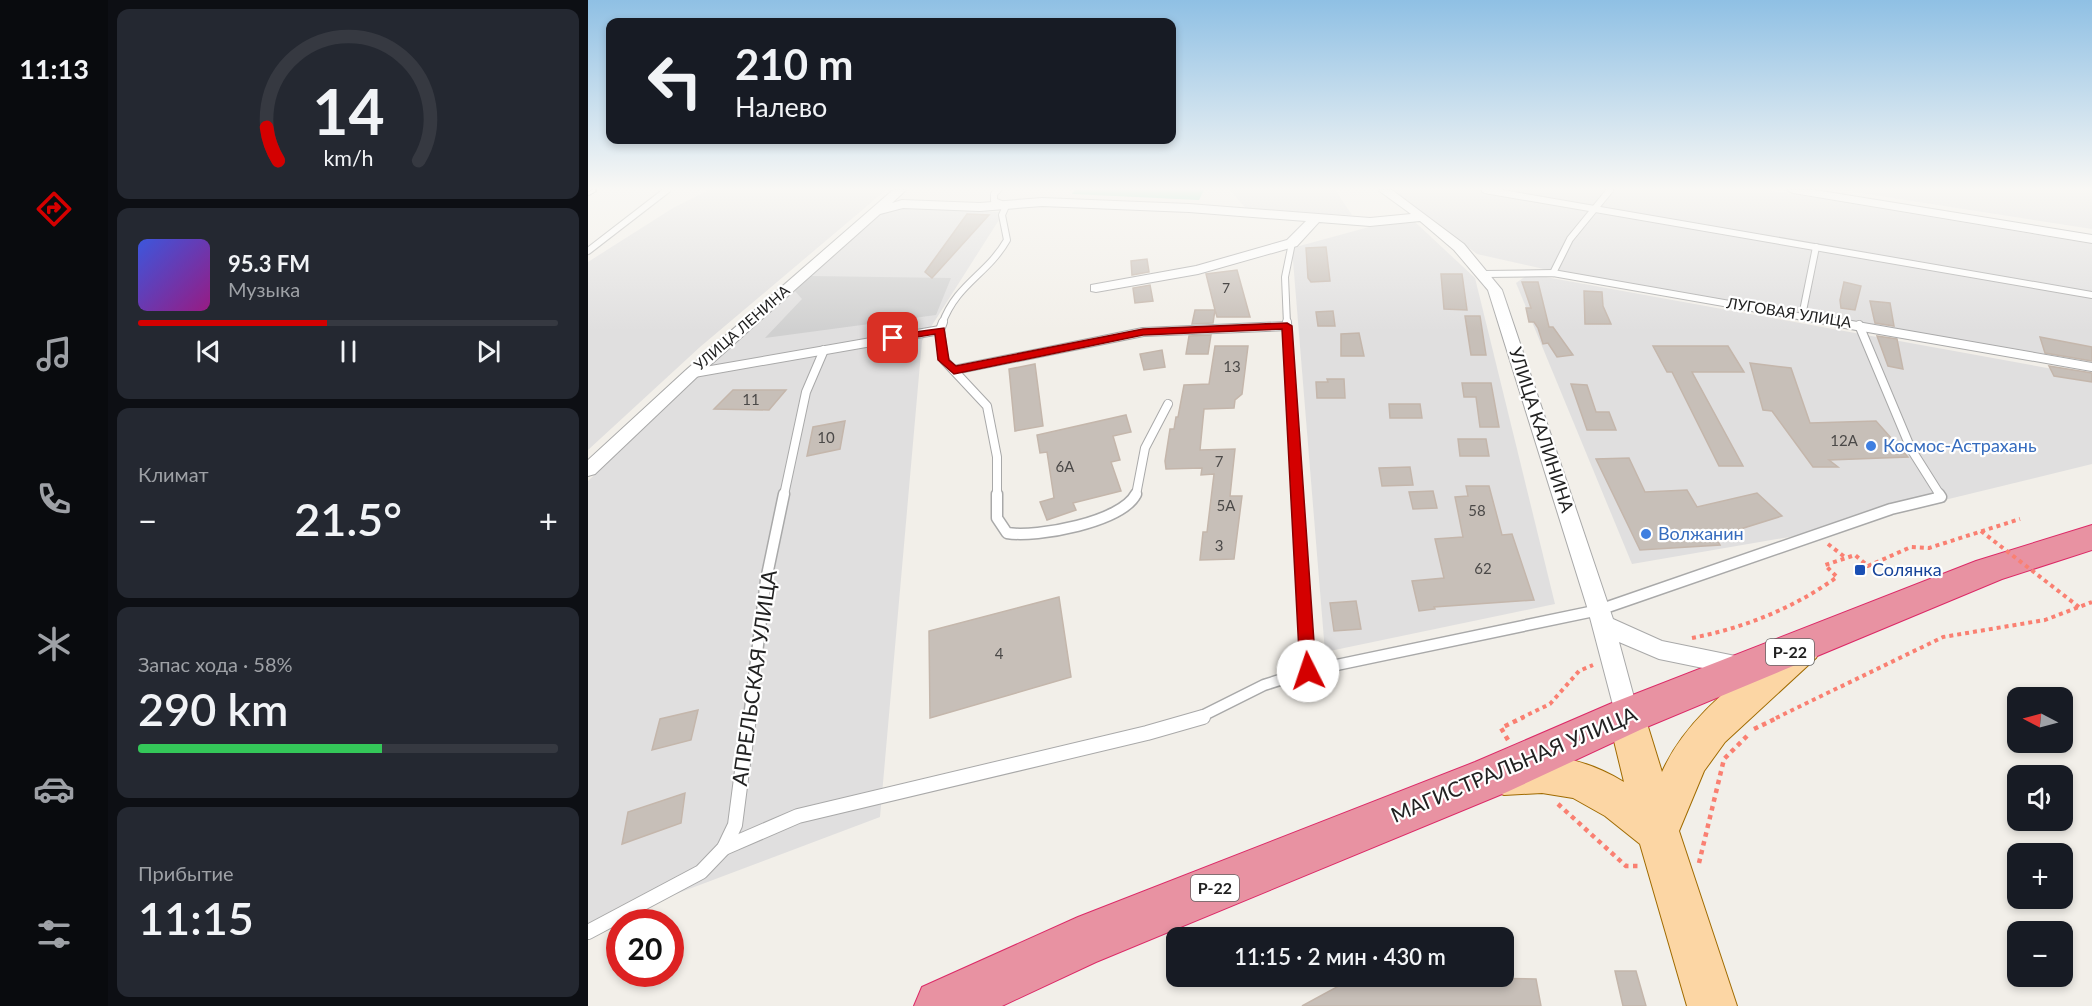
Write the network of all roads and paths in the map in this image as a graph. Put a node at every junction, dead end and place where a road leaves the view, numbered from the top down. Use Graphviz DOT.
graph roads {
  1 [pos="606,237"];
  2 [pos="846,237"];
  3 [pos="1006,237"];
  4 [pos="1298,237"];
  5 [pos="1446,237"];
  6 [pos="1573,237"];
  7 [pos="1759,237"];
  8 [pos="1292,243"];
  9 [pos="1816,247"];
  10 [pos="588,251"];
  11 [pos="1553,273"];
  12 [pos="1485,274"];
  13 [pos="1096,288"];
  14 [pos="2092,296"];
  15 [pos="1802,316"];
  16 [pos="1859,325"];
  17 [pos="1287,326"];
  18 [pos="940,330"];
  19 [pos="824,350"];
  20 [pos="2092,367"];
  21 [pos="954,370"];
  22 [pos="692,373"];
  23 [pos="1168,404"];
  24 [pos="588,470"];
  25 [pos="2020,519"];
  26 [pos="1981,531"];
  27 [pos="2092,537"];
  28 [pos="1837,577"];
  29 [pos="2092,602"];
  30 [pos="2079,607"];
  31 [pos="1601,618"];
  32 [pos="1803,648"];
  33 [pos="1750,667"];
  34 [pos="1308,671"];
  35 [pos="1627,716"];
  36 [pos="1491,777"];
  37 [pos="1658,831"];
  38 [pos="724,848"];
  39 [pos="1700,863"];
  40 [pos="588,932"];
  41 [pos="1001,992"];
  42 [pos="942,1006"];
  43 [pos="1712,1006"];
  1 -- 10 [label="lane"];
  2 -- 22 [label="street, УЛИЦА ЛЕНИНА"];
  3 -- 18 [label="lane"];
  4 -- 8 [label="street"];
  5 -- 12 [label="street, УЛИЦА КАЛИНИНА"];
  6 -- 11 [label="lane"];
  7 -- 9 [label="lane"];
  8 -- 13 [label="street"];
  8 -- 17 [label="lane"];
  9 -- 14 [label="lane"];
  9 -- 15 [label="lane"];
  11 -- 12 [label="lane, ЛУГОВАЯ УЛИЦА"];
  11 -- 15 [label="lane, ЛУГОВАЯ УЛИЦА"];
  12 -- 31 [label="street, УЛИЦА КАЛИНИНА"];
  15 -- 16 [label="lane, ЛУГОВАЯ УЛИЦА"];
  16 -- 20 [label="lane, ЛУГОВАЯ УЛИЦА"];
  16 -- 31 [label="lane"];
  17 -- 21 [label="lane"];
  17 -- 34 [label="lane"];
  18 -- 19 [label="lane"];
  18 -- 21 [label="lane"];
  19 -- 22 [label="lane"];
  19 -- 38 [label="lane, АПРЕЛЬСКАЯ УЛИЦА"];
  21 -- 23 [label="lane"];
  22 -- 24 [label="street, УЛИЦА ЛЕНИНА"];
  25 -- 26 [label="path"];
  26 -- 28 [label="path"];
  26 -- 30 [label="path, bridge"];
  27 -- 32 [label="highway, МАГИСТРАЛЬНАЯ УЛИЦА / Р-22"];
  29 -- 30 [label="path"];
  30 -- 39 [label="path"];
  31 -- 33 [label="street"];
  31 -- 34 [label="lane"];
  31 -- 35 [label="street, УЛИЦА КАЛИНИНА"];
  32 -- 33 [label="highway, МАГИСТРАЛЬНАЯ УЛИЦА / Р-22"];
  32 -- 37 [label="main road"];
  33 -- 35 [label="highway, МАГИСТРАЛЬНАЯ УЛИЦА / Р-22"];
  34 -- 38 [label="lane"];
  35 -- 36 [label="highway, МАГИСТРАЛЬНАЯ УЛИЦА / Р-22"];
  35 -- 37 [label="main road"];
  36 -- 37 [label="main road"];
  36 -- 41 [label="highway, МАГИСТРАЛЬНАЯ УЛИЦА / Р-22"];
  37 -- 43 [label="main road"];
  38 -- 40 [label="lane, АПРЕЛЬСКАЯ УЛИЦА"];
  41 -- 42 [label="highway, МАГИСТРАЛЬНАЯ УЛИЦА / Р-22"];
}
